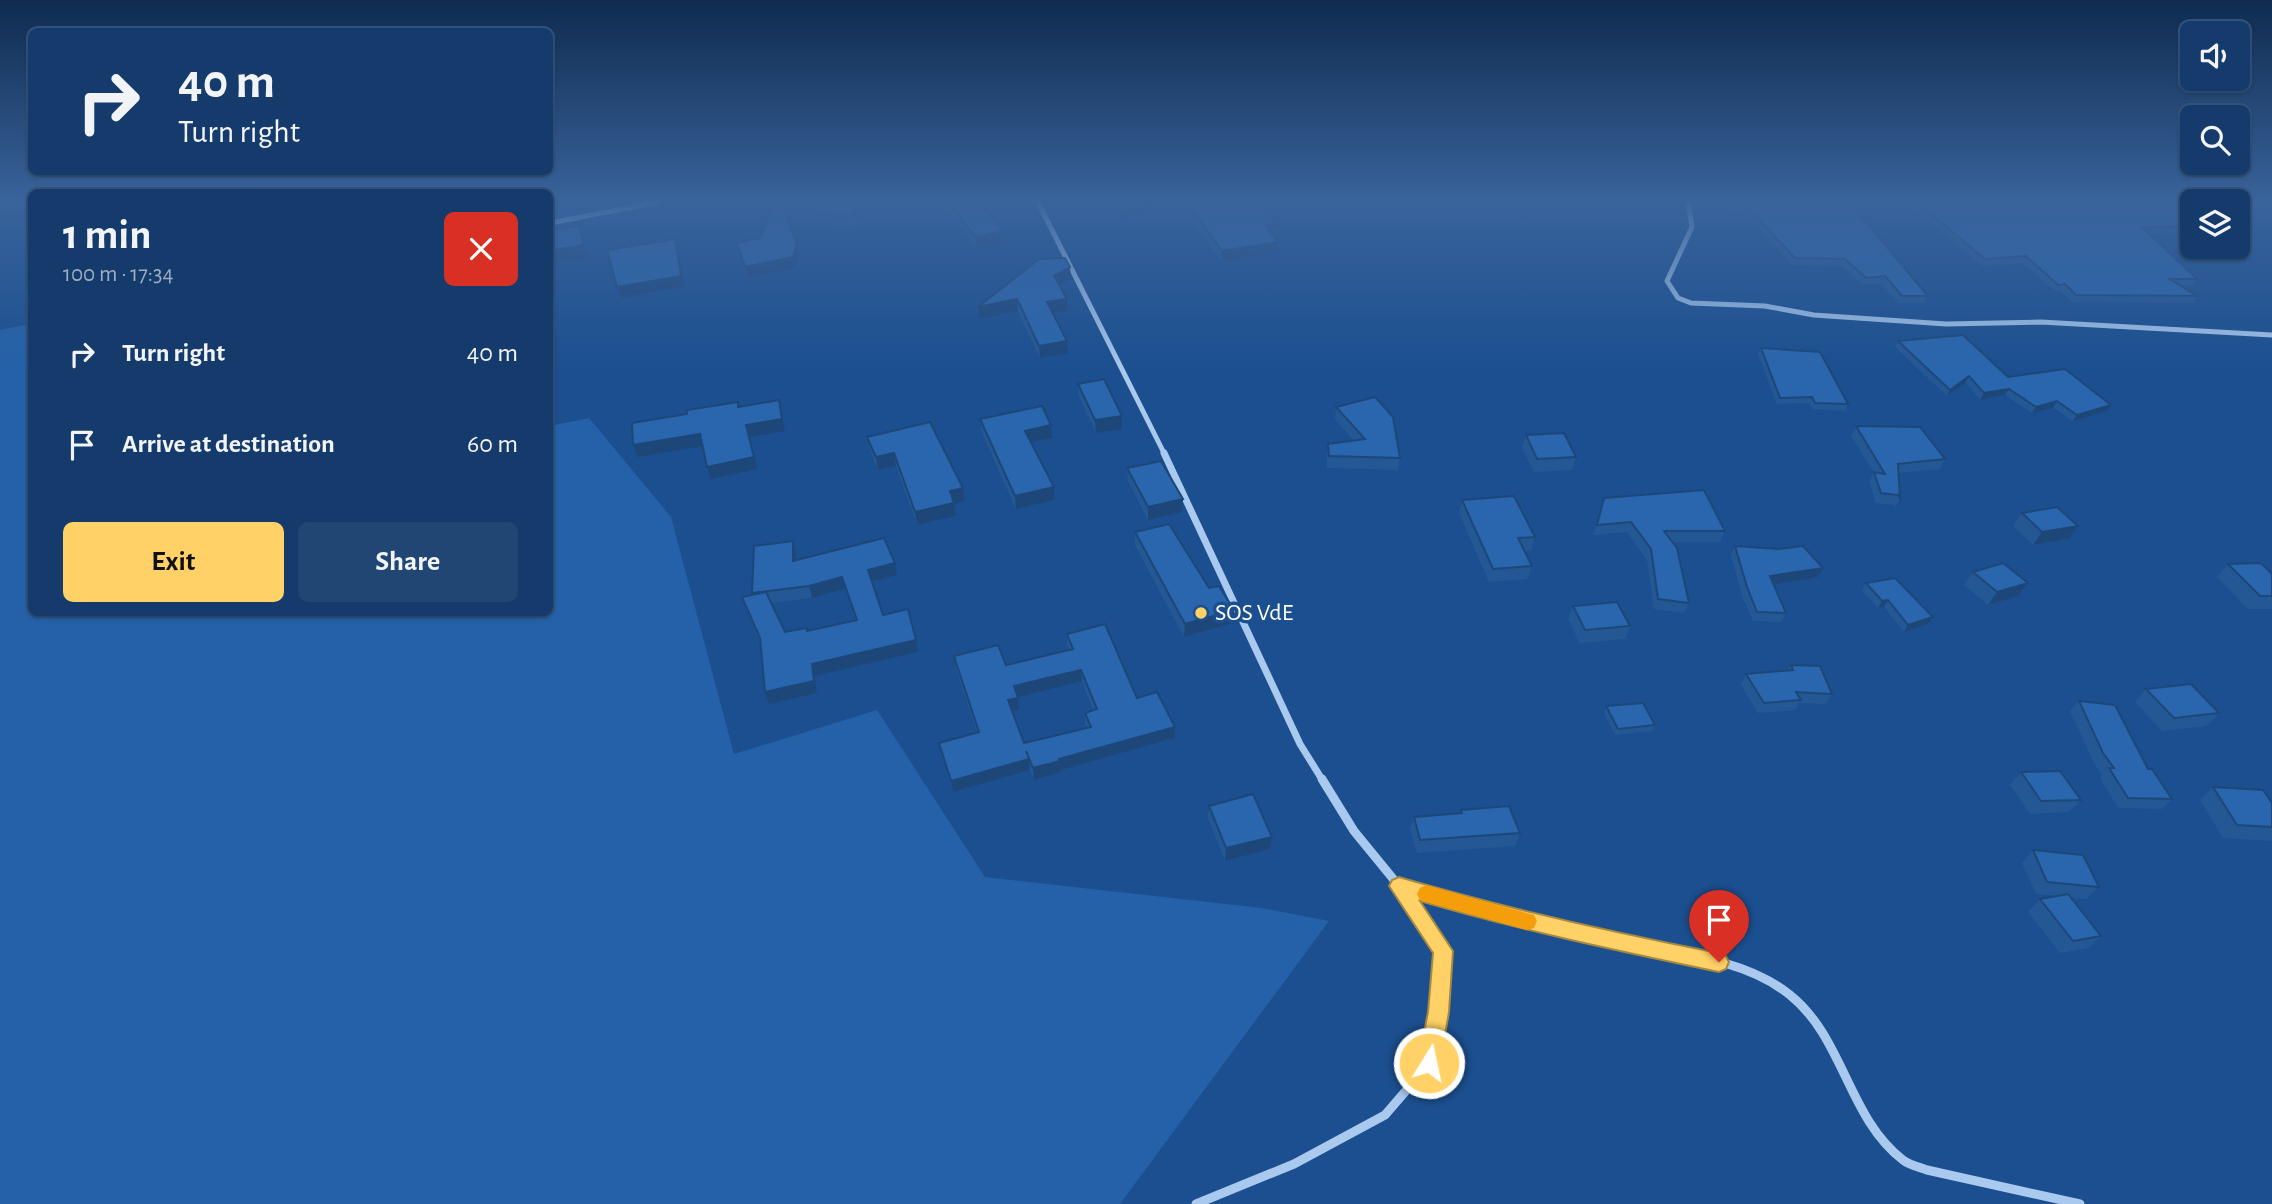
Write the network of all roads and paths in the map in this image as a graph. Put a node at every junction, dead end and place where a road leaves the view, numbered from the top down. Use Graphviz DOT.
graph roads {
  1 [pos="1066,258"];
  2 [pos="1678,258"];
  3 [pos="2272,335"];
  4 [pos="1399,886"];
  5 [pos="1196,1204"];
  6 [pos="2080,1204"];
  1 -- 4 [label="street"];
  2 -- 3 [label="street"];
  4 -- 5 [label="street"];
  4 -- 6 [label="street"];
}
